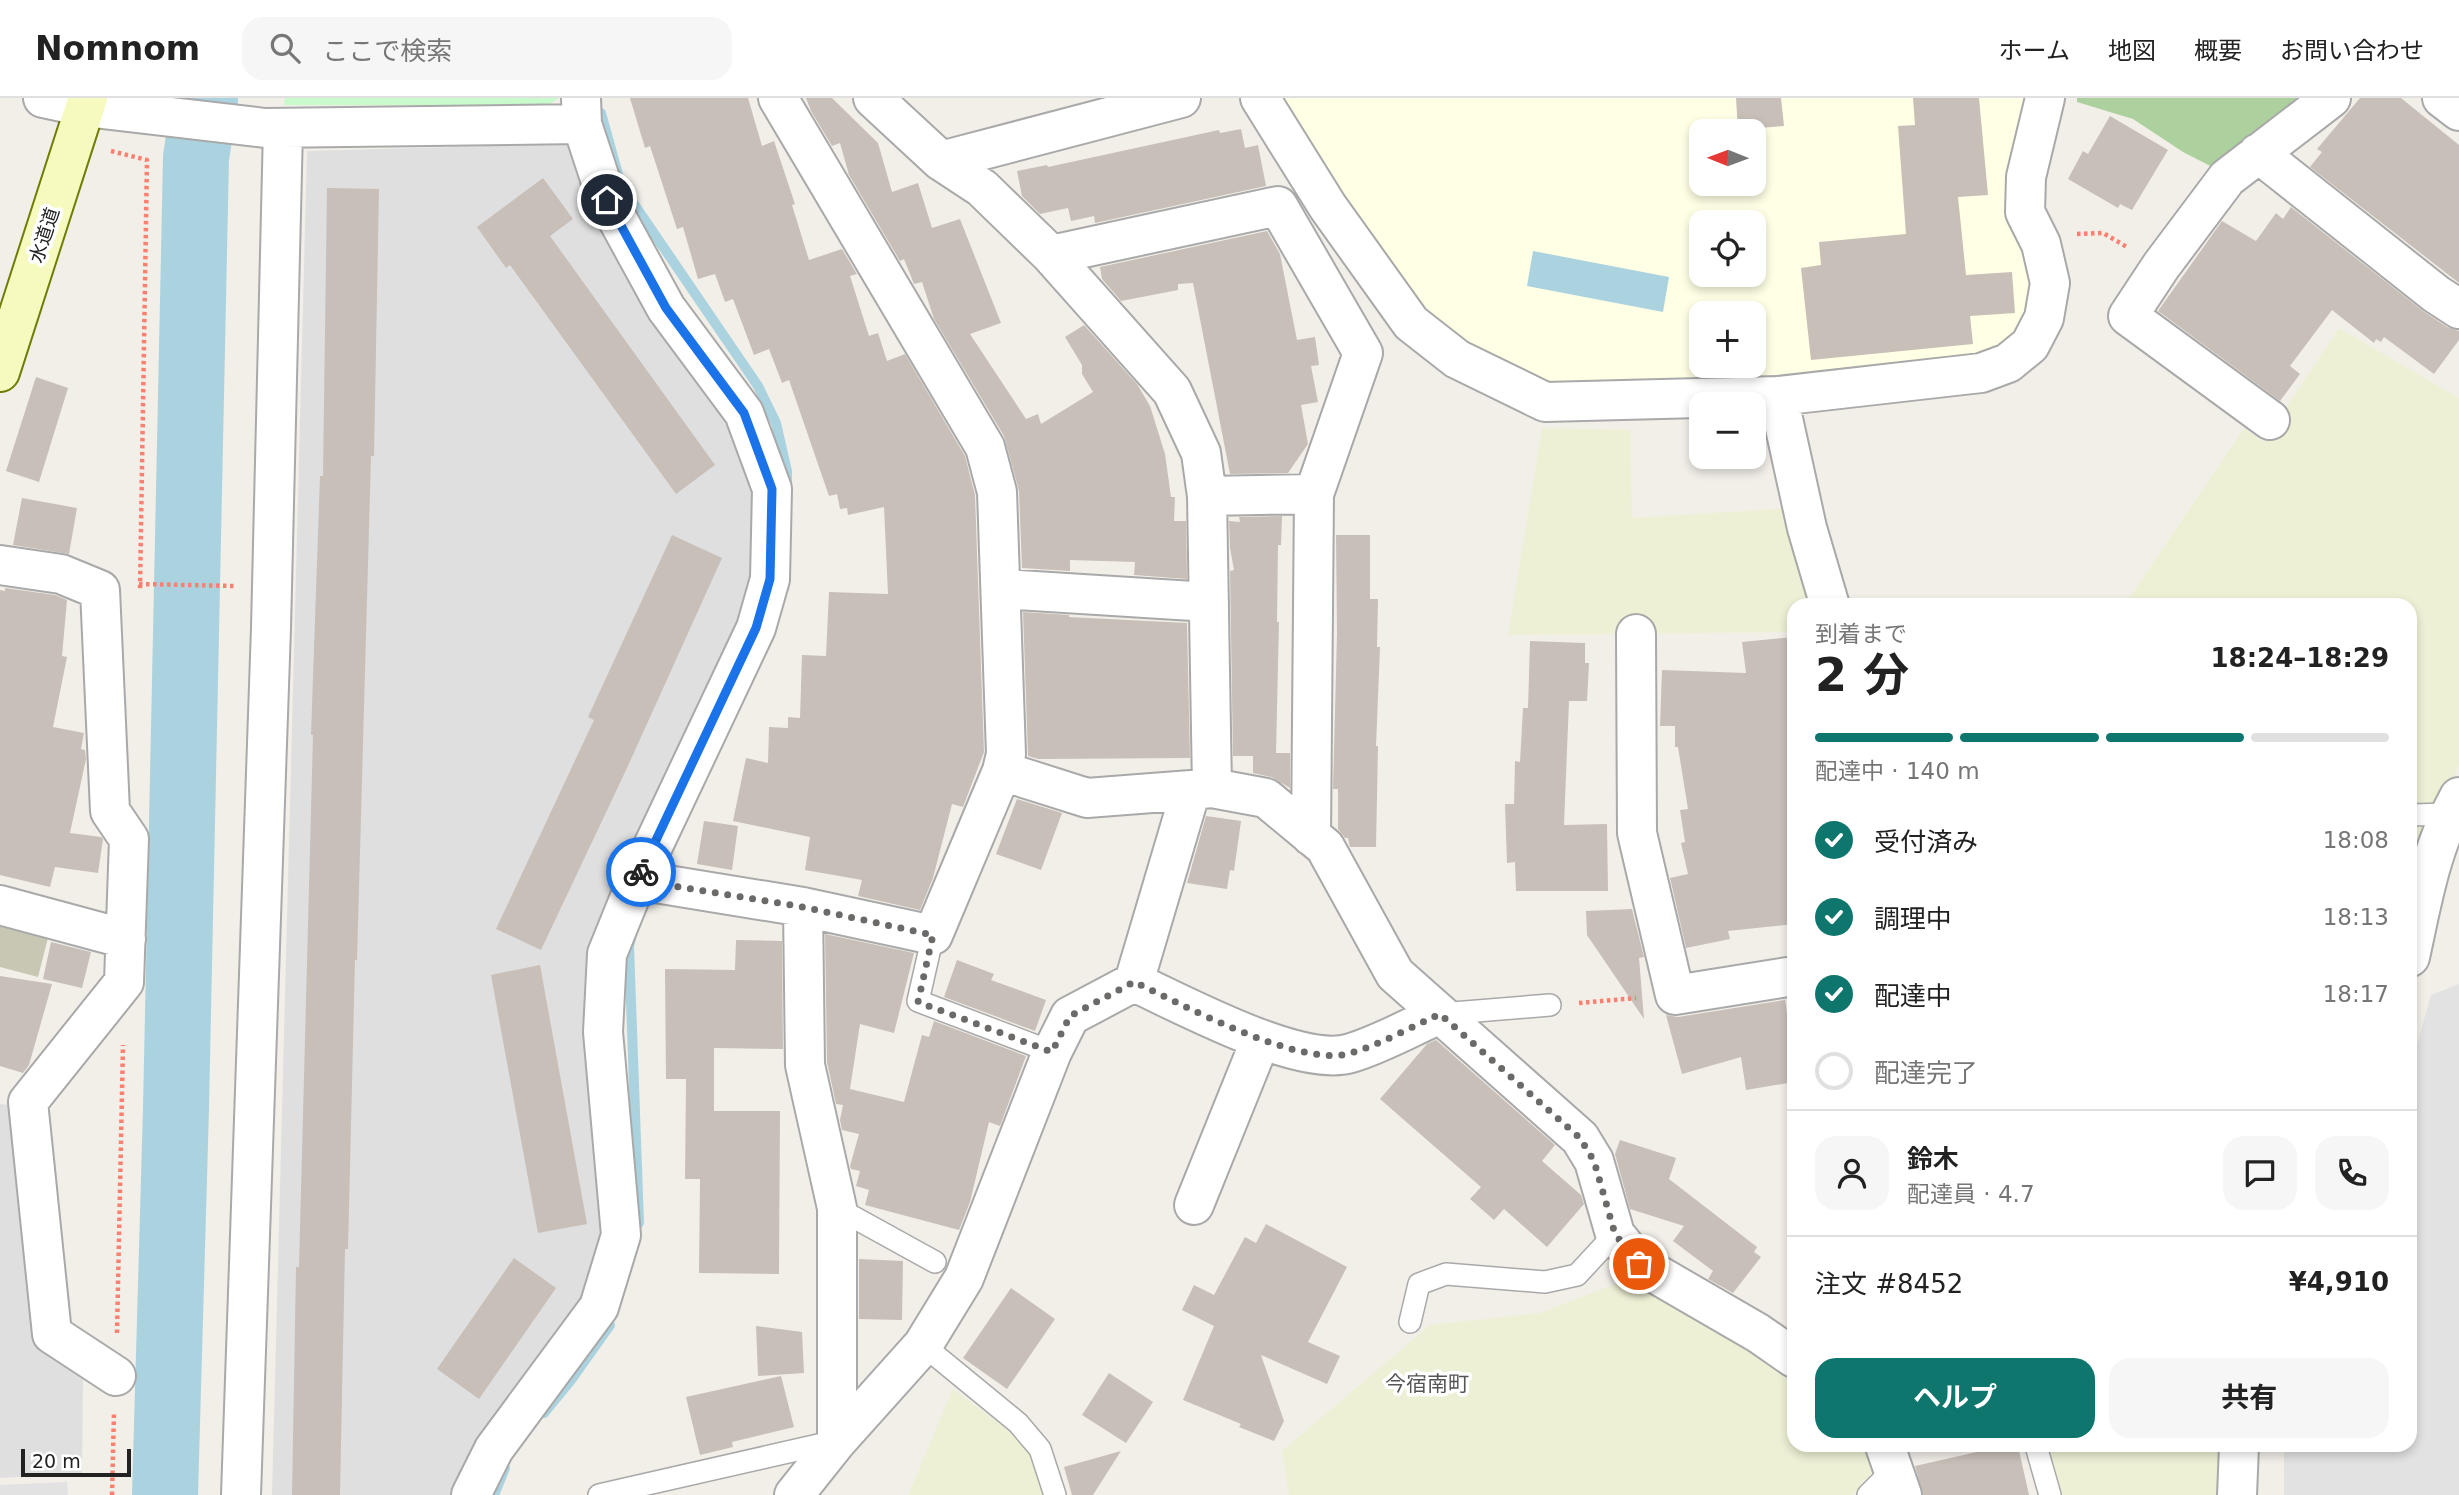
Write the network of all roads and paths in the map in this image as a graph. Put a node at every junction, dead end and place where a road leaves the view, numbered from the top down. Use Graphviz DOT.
graph roads {
  1 [pos="43,98"];
  2 [pos="778,98"];
  3 [pos="1181,98"];
  4 [pos="1260,98"];
  5 [pos="2045,98"];
  6 [pos="2331,98"];
  7 [pos="2442,98"];
  8 [pos="879,100"];
  9 [pos="87,103"];
  10 [pos="581,111"];
  11 [pos="2459,111"];
  12 [pos="268,129"];
  13 [pos="111,153"];
  14 [pos="2258,153"];
  15 [pos="941,161"];
  16 [pos="2053,239"];
  17 [pos="1051,256"];
  18 [pos="2151,260"];
  19 [pos="2459,309"];
  20 [pos="0,372"];
  21 [pos="1778,396"];
  22 [pos="2270,420"];
  23 [pos="1314,494"];
  24 [pos="1207,496"];
  25 [pos="0,565"];
  26 [pos="163,585"];
  27 [pos="236,586"];
  28 [pos="1002,589"];
  29 [pos="140,598"];
  30 [pos="1828,598"];
  31 [pos="1209,602"];
  32 [pos="1636,634"];
  33 [pos="1002,771"];
  34 [pos="1202,789"];
  35 [pos="2454,806"];
  36 [pos="2417,814"];
  37 [pos="1311,836"];
  38 [pos="637,880"];
  39 [pos="0,905"];
  40 [pos="803,907"];
  41 [pos="2417,926"];
  42 [pos="933,935"];
  43 [pos="126,939"];
  44 [pos="1787,977"];
  45 [pos="124,982"];
  46 [pos="1134,982"];
  47 [pos="1675,995"];
  48 [pos="1550,1006"];
  49 [pos="1440,1014"];
  50 [pos="1261,1039"];
  51 [pos="1052,1052"];
  52 [pos="14,1099"];
  53 [pos="1194,1205"];
  54 [pos="837,1208"];
  55 [pos="1615,1234"];
  56 [pos="935,1262"];
  57 [pos="1410,1322"];
  58 [pos="923,1345"];
  59 [pos="1787,1353"];
  60 [pos="116,1376"];
  61 [pos="837,1441"];
  62 [pos="2038,1452"];
  63 [pos="2239,1452"];
  64 [pos="112,1495"];
  65 [pos="241,1495"];
  66 [pos="471,1495"];
  67 [pos="599,1495"];
  68 [pos="794,1495"];
  69 [pos="1055,1495"];
  70 [pos="2050,1495"];
  71 [pos="2236,1495"];
  1 -- 9 [label="street"];
  2 -- 28 [label="street"];
  3 -- 15 [label="street"];
  4 -- 21 [label="street"];
  5 -- 16 [label="street"];
  6 -- 14 [label="street"];
  7 -- 11 [label="street"];
  8 -- 15 [label="street"];
  9 -- 12 [label="street"];
  9 -- 20 [label="street, 水道道"];
  10 -- 12 [label="street"];
  10 -- 38 [label="street"];
  12 -- 65 [label="street"];
  13 -- 29 [label="path"];
  14 -- 18 [label="street"];
  14 -- 19 [label="street"];
  15 -- 17 [label="street"];
  16 -- 18 [label="path"];
  16 -- 21 [label="street"];
  17 -- 23 [label="street"];
  17 -- 24 [label="street"];
  18 -- 22 [label="street"];
  21 -- 30 [label="street"];
  23 -- 24 [label="street"];
  23 -- 37 [label="street"];
  24 -- 31 [label="street"];
  25 -- 43 [label="street"];
  26 -- 27 [label="path"];
  28 -- 31 [label="street"];
  28 -- 33 [label="street"];
  31 -- 34 [label="street"];
  32 -- 47 [label="street"];
  33 -- 34 [label="street"];
  33 -- 42 [label="street"];
  34 -- 37 [label="street"];
  34 -- 46 [label="street"];
  35 -- 36 [label="lane"];
  35 -- 41 [label="street"];
  37 -- 49 [label="street"];
  38 -- 40 [label="street"];
  38 -- 66 [label="street"];
  39 -- 43 [label="street"];
  40 -- 42 [label="street"];
  40 -- 54 [label="street"];
  42 -- 51 [label="lane"];
  43 -- 45 [label="street"];
  44 -- 47 [label="street"];
  45 -- 52 [label="street"];
  45 -- 60 [label="path"];
  46 -- 50 [label="street"];
  46 -- 51 [label="street"];
  47 -- 48 [label="path"];
  48 -- 49 [label="lane"];
  49 -- 50 [label="street"];
  49 -- 55 [label="street"];
  50 -- 53 [label="street"];
  51 -- 58 [label="street"];
  52 -- 60 [label="street"];
  54 -- 56 [label="lane"];
  54 -- 61 [label="street"];
  55 -- 57 [label="lane"];
  55 -- 59 [label="street"];
  58 -- 61 [label="street"];
  58 -- 69 [label="lane"];
  60 -- 64 [label="path"];
  61 -- 67 [label="lane"];
  61 -- 68 [label="street"];
  62 -- 70 [label="lane"];
  63 -- 71 [label="street"];
}
